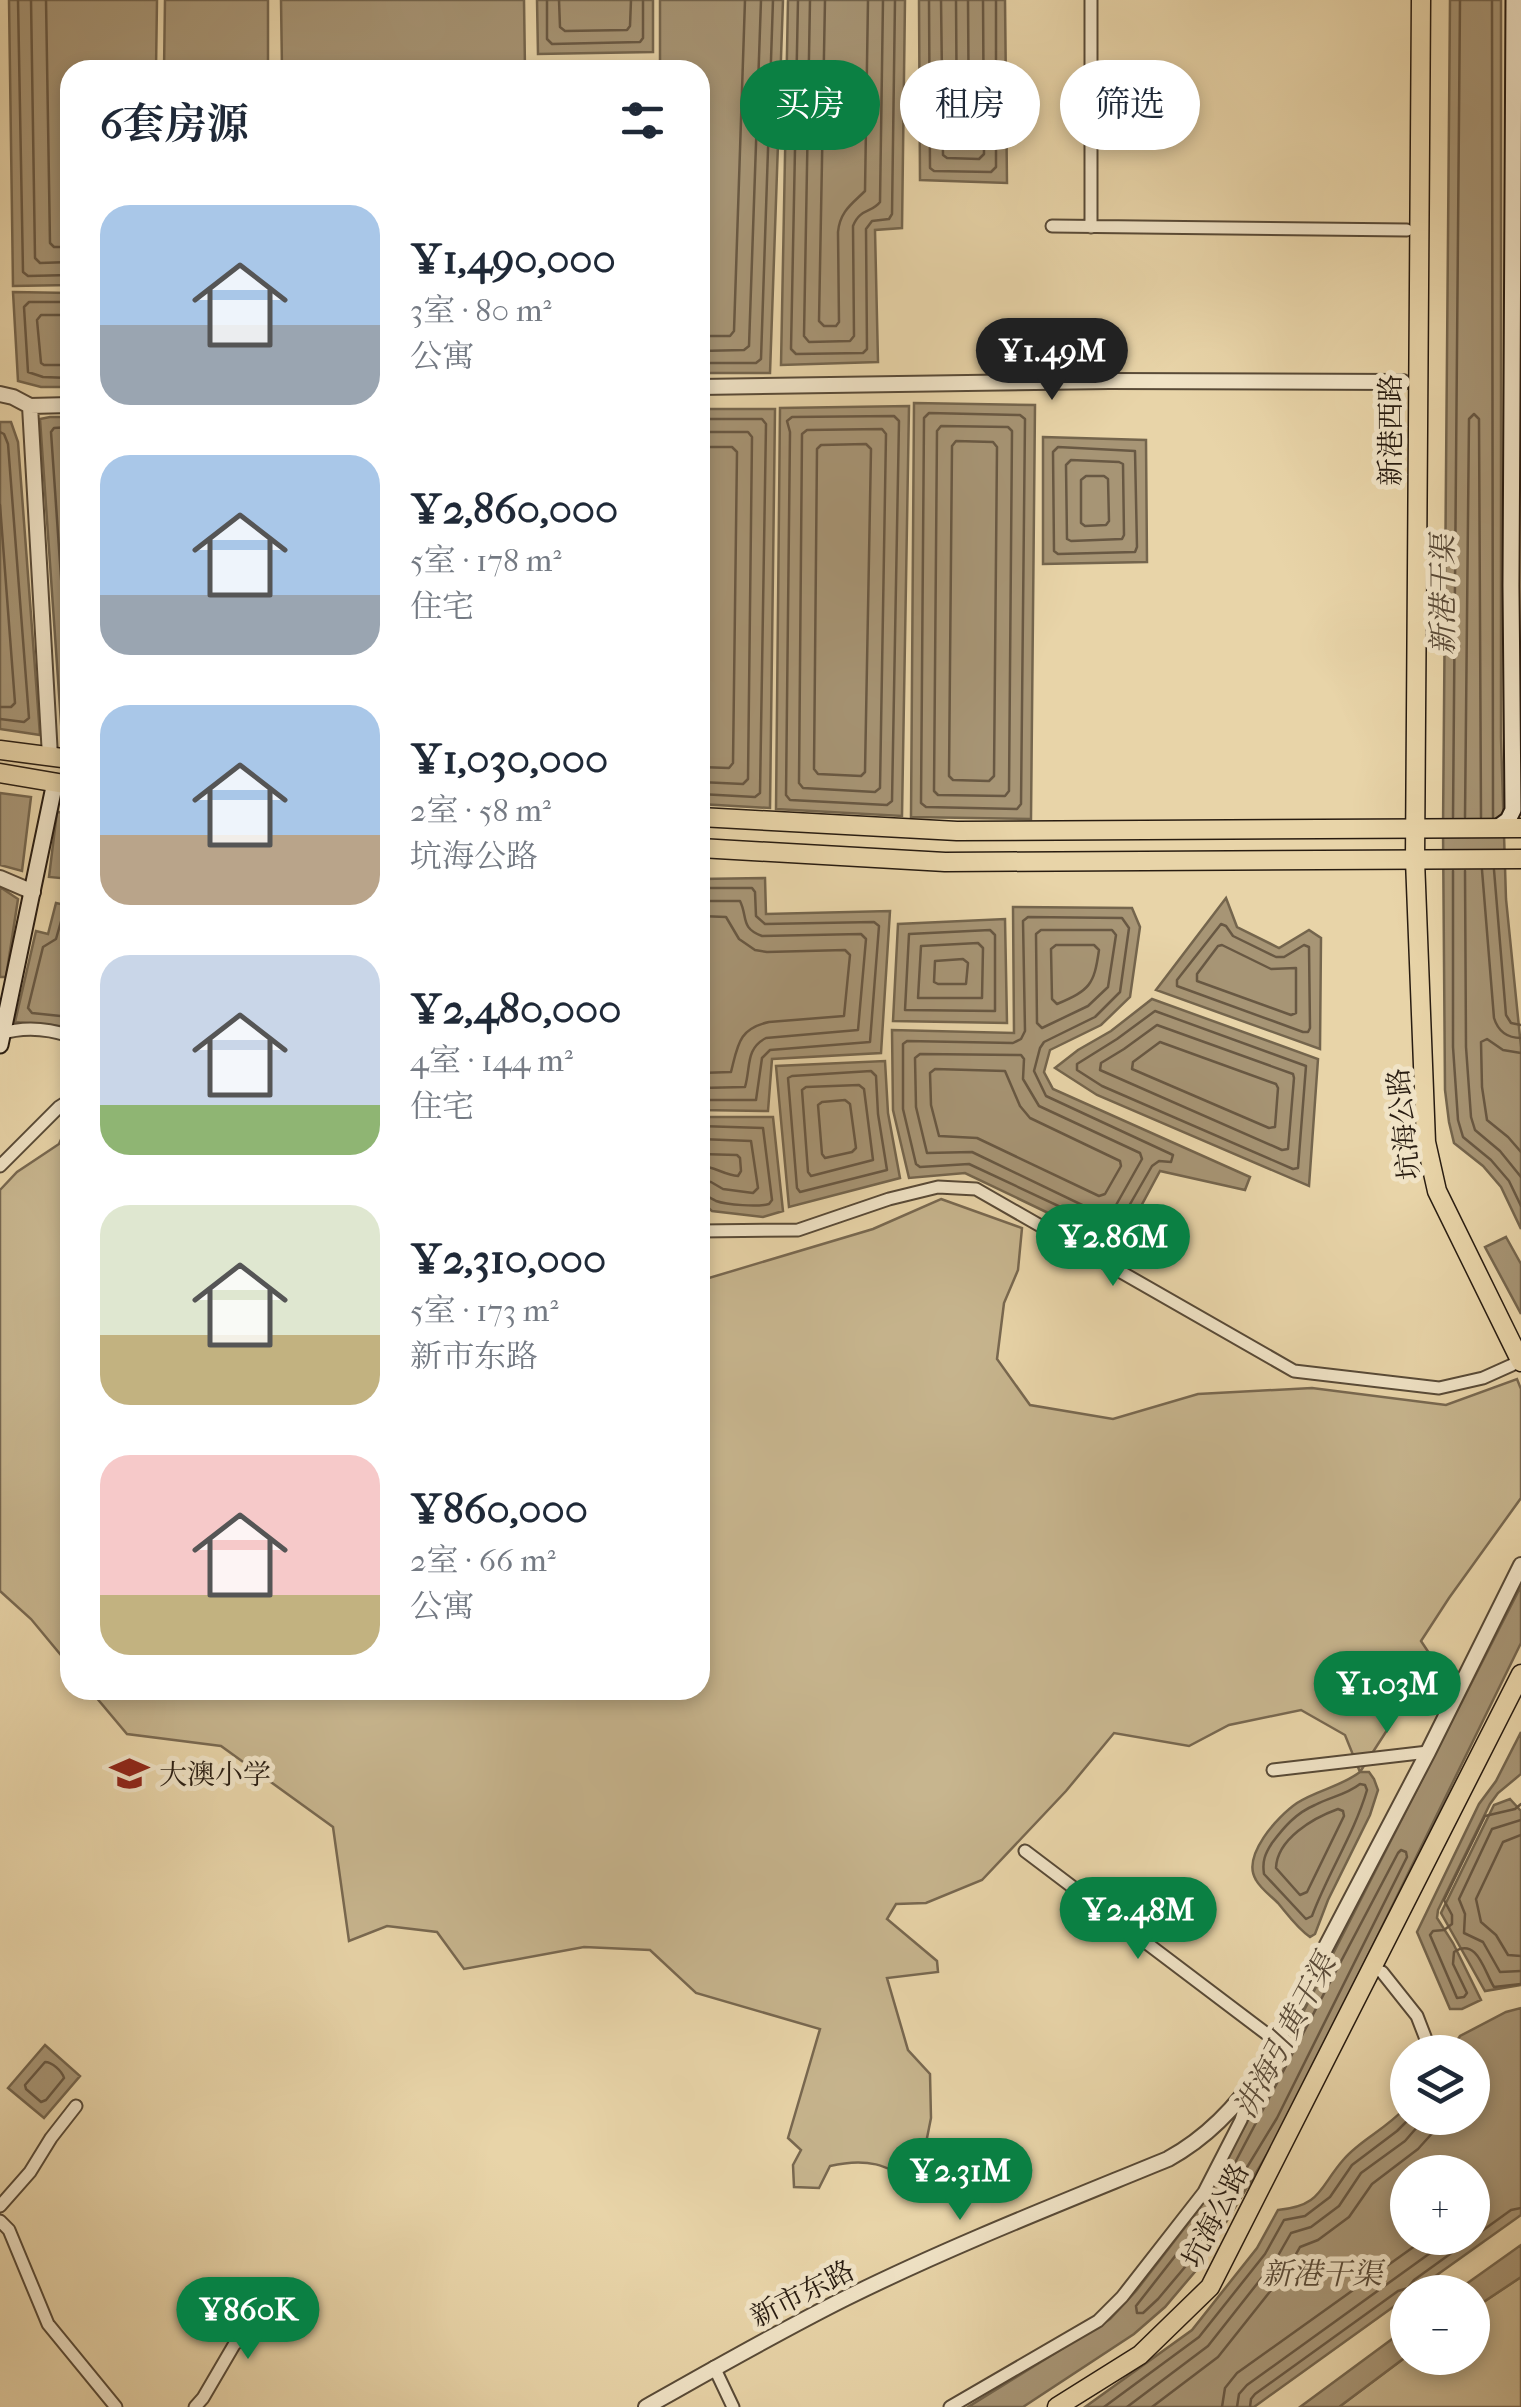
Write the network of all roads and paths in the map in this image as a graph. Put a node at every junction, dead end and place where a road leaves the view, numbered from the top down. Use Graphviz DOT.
graph roads {
  1 [pos="1091,0"];
  2 [pos="1421,0"];
  3 [pos="1514,0"];
  4 [pos="1052,226"];
  5 [pos="1091,227"];
  6 [pos="1407,230"];
  7 [pos="1403,382"];
  8 [pos="710,387"];
  9 [pos="0,394"];
  10 [pos="60,405"];
  11 [pos="30,406"];
  12 [pos="8,751"];
  13 [pos="50,756"];
  14 [pos="60,758"];
  15 [pos="7,774"];
  16 [pos="60,783"];
  17 [pos="60,795"];
  18 [pos="710,817"];
  19 [pos="1513,822"];
  20 [pos="1424,829"];
  21 [pos="710,849"];
  22 [pos="1518,859"];
  23 [pos="1415,860"];
  24 [pos="0,878"];
  25 [pos="33,892"];
  26 [pos="60,1033"];
  27 [pos="1,1038"];
  28 [pos="60,1106"];
  29 [pos="0,1166"];
  30 [pos="710,1231"];
  31 [pos="1517,1363"];
  32 [pos="1521,1565"];
  33 [pos="1521,1674"];
  34 [pos="1428,1752"];
  35 [pos="1273,1770"];
  36 [pos="1025,1851"];
  37 [pos="1382,1972"];
  38 [pos="1424,2035"];
  39 [pos="1276,2040"];
  40 [pos="1253,2083"];
  41 [pos="76,2106"];
  42 [pos="0,2206"];
  43 [pos="3,2229"];
  44 [pos="282,2297"];
  45 [pos="714,2367"];
  46 [pos="116,2407"];
  47 [pos="195,2407"];
  48 [pos="646,2407"];
  49 [pos="733,2407"];
  50 [pos="950,2407"];
  51 [pos="1057,2407"];
  1 -- 5 [label="street"];
  2 -- 20 [label="main road, 新港西路"];
  3 -- 19 [label="main road"];
  4 -- 5 [label="street"];
  5 -- 6 [label="street"];
  7 -- 8 [label="street"];
  9 -- 11 [label="street"];
  10 -- 11 [label="street"];
  11 -- 13 [label="street"];
  12 -- 13 [label="main road"];
  12 -- 15 [label="main road"];
  13 -- 14 [label="main road"];
  15 -- 16 [label="main road"];
  17 -- 25 [label="main road"];
  18 -- 20 [label="main road"];
  19 -- 20 [label="main road"];
  20 -- 23 [label="main road, 新港西路"];
  21 -- 23 [label="main road"];
  22 -- 23 [label="main road"];
  23 -- 31 [label="main road, 坑海公路"];
  24 -- 25 [label="street"];
  25 -- 27 [label="main road"];
  26 -- 27 [label="street"];
  28 -- 29 [label="street"];
  30 -- 31 [label="street"];
  32 -- 34 [label="street, 新市东路"];
  33 -- 51 [label="main road, 坑海公路"];
  34 -- 35 [label="street"];
  34 -- 39 [label="street, 新市东路"];
  36 -- 39 [label="street"];
  37 -- 38 [label="street"];
  39 -- 40 [label="street, 新市东路"];
  40 -- 45 [label="street, 新市东路"];
  40 -- 50 [label="street"];
  41 -- 42 [label="street"];
  43 -- 46 [label="street"];
  44 -- 47 [label="street"];
  45 -- 48 [label="street, 新市东路"];
  45 -- 49 [label="street"];
}
